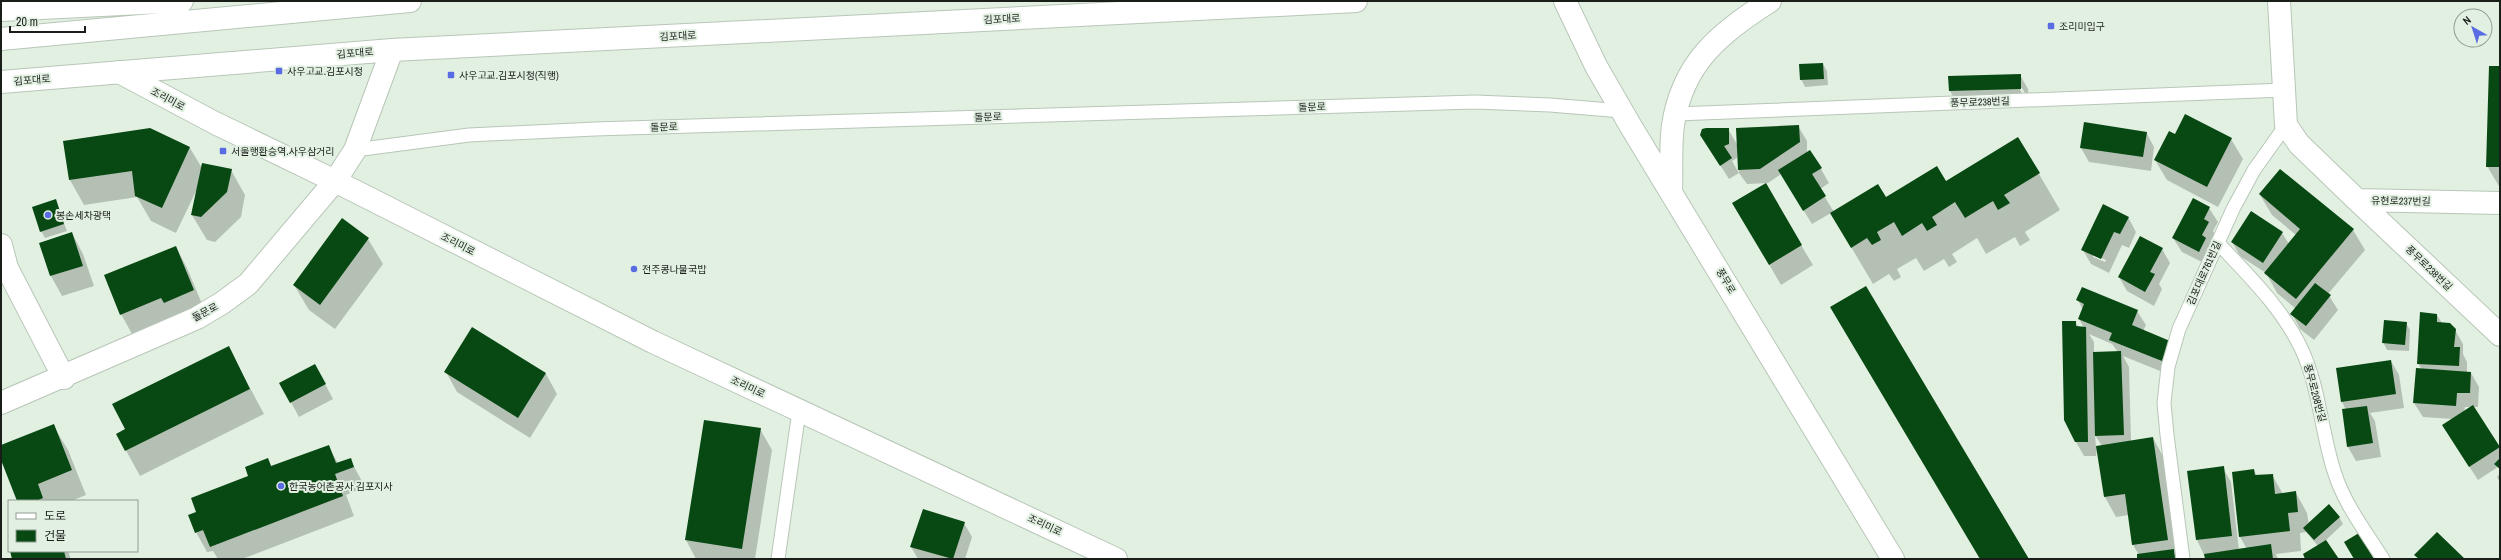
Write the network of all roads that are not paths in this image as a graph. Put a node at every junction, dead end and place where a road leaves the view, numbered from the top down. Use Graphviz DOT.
graph roads {
  1 [pos="182,1"];
  2 [pos="249,1"];
  3 [pos="1356,1"];
  4 [pos="1565,1"];
  5 [pos="1770,1"];
  6 [pos="2279,1"];
  7 [pos="399,2"];
  8 [pos="1,10"];
  9 [pos="1,39"];
  10 [pos="392,50"];
  11 [pos="119,72"];
  12 [pos="94,74"];
  13 [pos="1,82"];
  14 [pos="2284,90"];
  15 [pos="1,93"];
  16 [pos="1622,111"];
  17 [pos="1676,114"];
  18 [pos="2286,125"];
  19 [pos="354,150"];
  20 [pos="335,181"];
  21 [pos="1671,192"];
  22 [pos="2358,200"];
  23 [pos="2500,203"];
  24 [pos="2218,243"];
  25 [pos="1,245"];
  26 [pos="4,269"];
  27 [pos="2500,336"];
  28 [pos="64,378"];
  29 [pos="1,403"];
  30 [pos="799,411"];
  31 [pos="778,559"];
  32 [pos="1116,559"];
  33 [pos="1892,559"];
  34 [pos="2183,559"];
  35 [pos="2383,559"];
  1 -- 8 [label="street"];
  2 -- 7 [label="street"];
  3 -- 10 [label="street, 김포대로"];
  4 -- 16 [label="street, 풍무로"];
  5 -- 17 [label="street"];
  6 -- 14 [label="street"];
  7 -- 9 [label="street"];
  10 -- 11 [label="street, 김포대로"];
  10 -- 19 [label="street, 돌문로"];
  11 -- 12 [label="street, 김포대로"];
  11 -- 20 [label="street, 조리미로"];
  12 -- 13 [label="street, 김포대로"];
  12 -- 15 [label="street"];
  14 -- 17 [label="lane, 풍무로238번길"];
  14 -- 18 [label="street"];
  16 -- 19 [label="lane, 돌문로"];
  16 -- 21 [label="street, 풍무로"];
  17 -- 21 [label="street"];
  18 -- 22 [label="street, 유현로237번길"];
  18 -- 24 [label="lane, 김포대로761번길"];
  19 -- 20 [label="street, 돌문로"];
  20 -- 28 [label="street, 돌문로"];
  20 -- 30 [label="street, 조리미로"];
  21 -- 33 [label="street, 풍무로"];
  22 -- 23 [label="street, 유현로237번길"];
  22 -- 27 [label="street, 풍무로238번길"];
  24 -- 34 [label="lane, 김포대로761번길"];
  24 -- 35 [label="lane, 풍무로208번길"];
  25 -- 26 [label="street"];
  26 -- 28 [label="street"];
  28 -- 29 [label="street, 돌문로"];
  30 -- 31 [label="lane"];
  30 -- 32 [label="street, 조리미로"];
}
